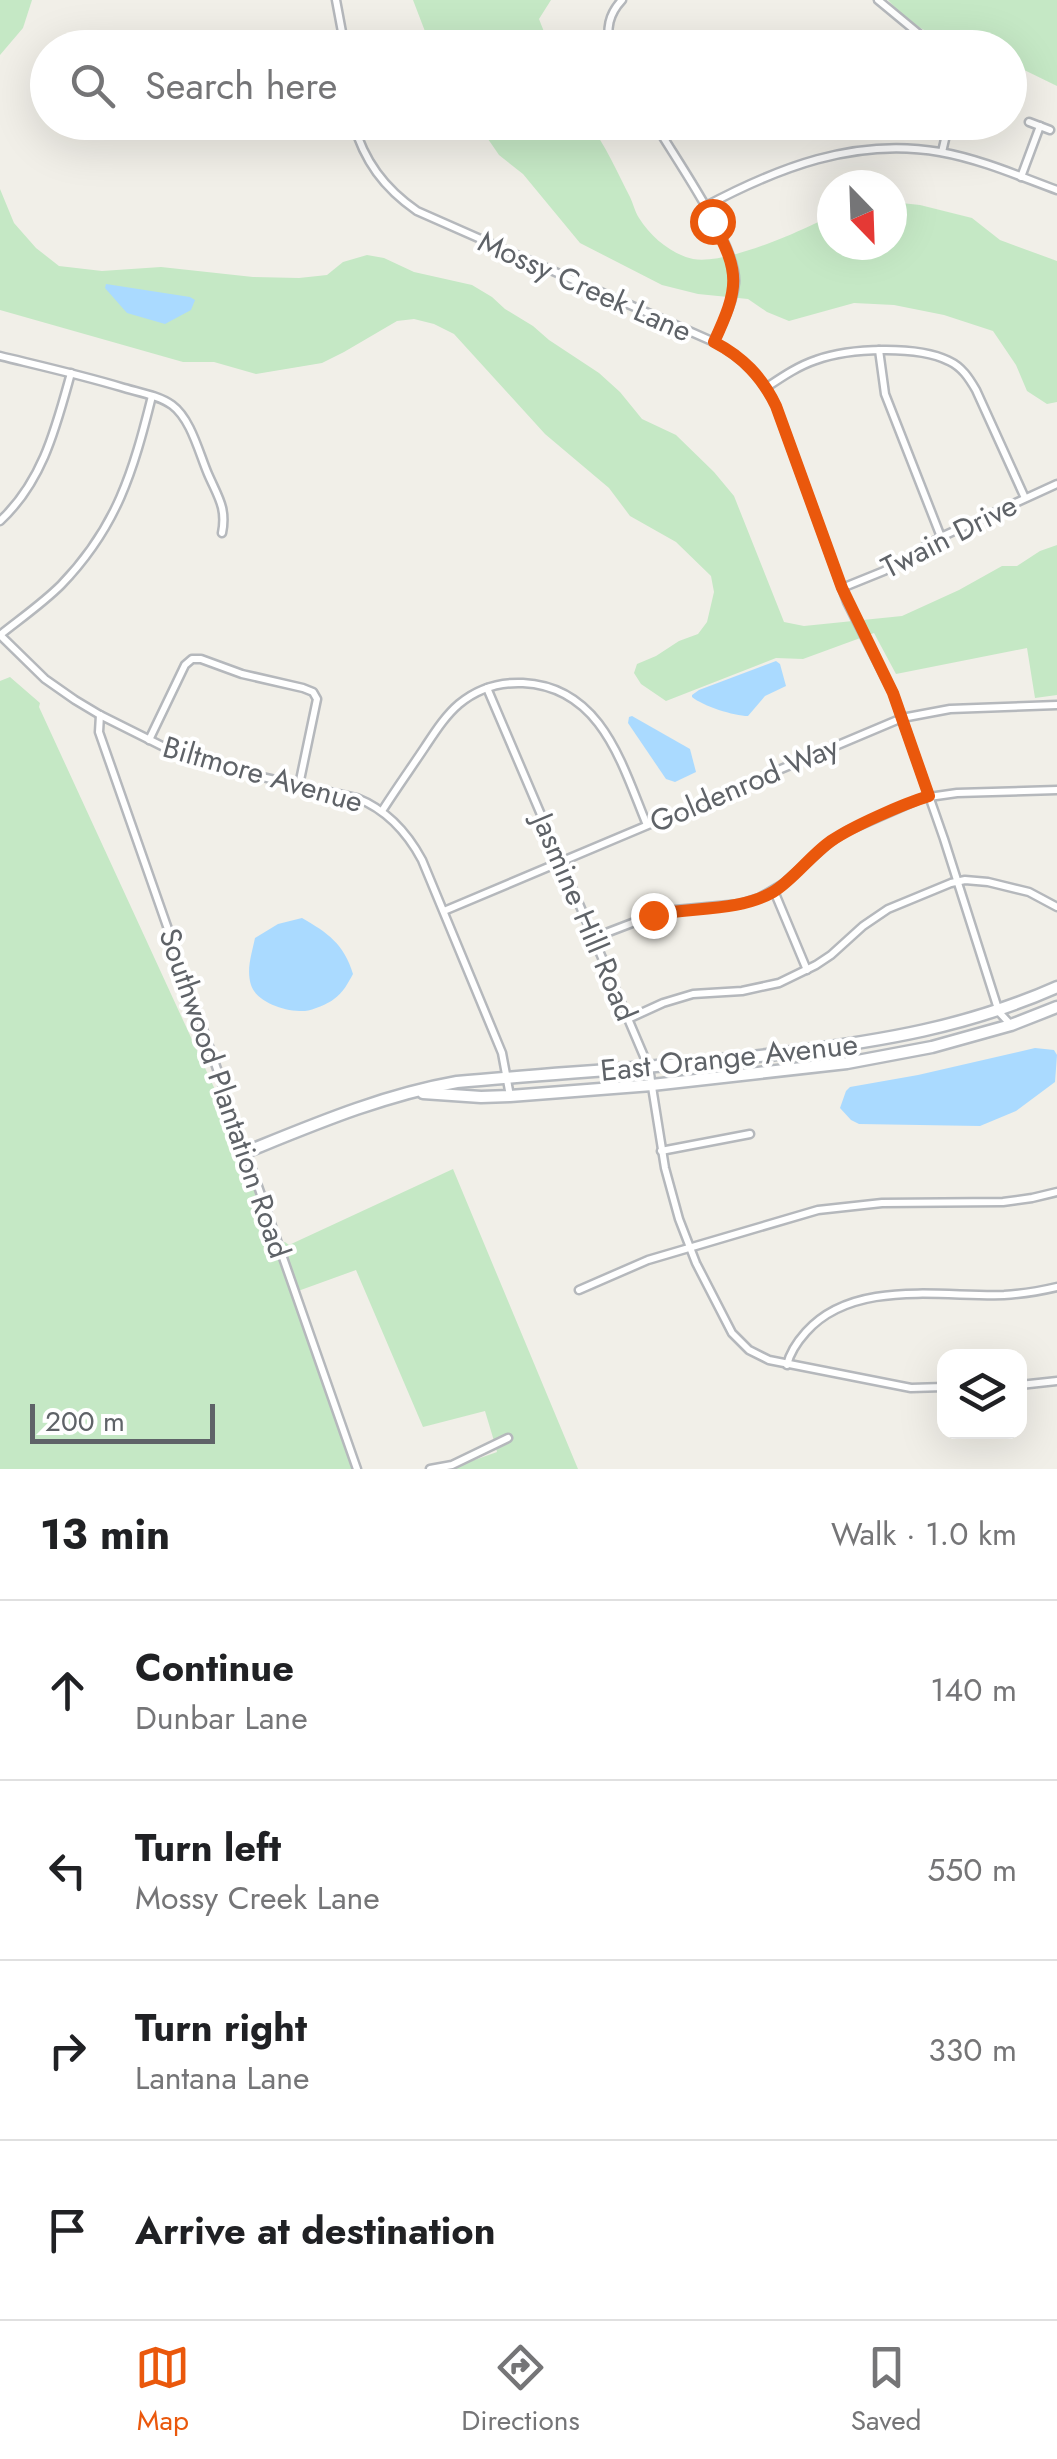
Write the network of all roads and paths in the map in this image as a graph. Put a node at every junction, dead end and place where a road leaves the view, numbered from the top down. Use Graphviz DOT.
graph roads {
  1 [pos="336,0"];
  2 [pos="622,0"];
  3 [pos="878,0"];
  4 [pos="342,30"];
  5 [pos="607,30"];
  6 [pos="914,30"];
  7 [pos="1029,122"];
  8 [pos="1040,126"];
  9 [pos="1050,130"];
  10 [pos="359,140"];
  11 [pos="665,140"];
  12 [pos="945,140"];
  13 [pos="942,152"];
  14 [pos="1022,177"];
  15 [pos="1057,190"];
  16 [pos="704,207"];
  17 [pos="714,342"];
  18 [pos="879,350"];
  19 [pos="0,356"];
  20 [pos="71,372"];
  21 [pos="766,387"];
  22 [pos="152,396"];
  23 [pos="1057,484"];
  24 [pos="1026,498"];
  25 [pos="0,521"];
  26 [pos="222,532"];
  27 [pos="941,537"];
  28 [pos="842,588"];
  29 [pos="0,635"];
  30 [pos="487,688"];
  31 [pos="1057,704"];
  32 [pos="100,715"];
  33 [pos="902,718"];
  34 [pos="150,740"];
  35 [pos="299,785"];
  36 [pos="1057,790"];
  37 [pos="929,796"];
  38 [pos="382,811"];
  39 [pos="647,825"];
  40 [pos="561,862"];
  41 [pos="957,882"];
  42 [pos="774,892"];
  43 [pos="1057,906"];
  44 [pos="444,912"];
  45 [pos="593,938"];
  46 [pos="807,970"];
  47 [pos="1057,987"];
  48 [pos="1057,1007"];
  49 [pos="999,1012"];
  50 [pos="628,1019"];
  51 [pos="1011,1025"];
  52 [pos="649,1068"];
  53 [pos="508,1078"];
  54 [pos="652,1085"];
  55 [pos="395,1095"];
  56 [pos="510,1096"];
  57 [pos="750,1134"];
  58 [pos="661,1151"];
  59 [pos="246,1152"];
  60 [pos="1057,1192"];
  61 [pos="690,1248"];
  62 [pos="1057,1287"];
  63 [pos="579,1290"];
  64 [pos="787,1365"];
  65 [pos="1057,1380"];
  66 [pos="1027,1384"];
  67 [pos="937,1387"];
  68 [pos="508,1438"];
  69 [pos="357,1469"];
  70 [pos="430,1469"];
  1 -- 4 [label="street"];
  2 -- 5 [label="street"];
  3 -- 6 [label="street"];
  7 -- 8 [label="street"];
  8 -- 9 [label="street"];
  8 -- 14 [label="street"];
  10 -- 17 [label="street, Mossy Creek Lane"];
  11 -- 16 [label="street"];
  12 -- 13 [label="street"];
  13 -- 14 [label="street"];
  13 -- 16 [label="street"];
  14 -- 15 [label="street"];
  16 -- 17 [label="street"];
  17 -- 21 [label="street, Mossy Creek Lane"];
  18 -- 21 [label="street"];
  18 -- 24 [label="street"];
  18 -- 27 [label="street"];
  19 -- 20 [label="street"];
  20 -- 22 [label="street"];
  20 -- 25 [label="street"];
  21 -- 28 [label="street, Mossy Creek Lane"];
  22 -- 26 [label="street"];
  22 -- 29 [label="street"];
  23 -- 24 [label="street, Twain Drive"];
  24 -- 27 [label="street, Twain Drive"];
  27 -- 28 [label="street, Twain Drive"];
  28 -- 33 [label="street, Mossy Creek Lane"];
  29 -- 32 [label="street, Biltmore Avenue"];
  30 -- 38 [label="street"];
  30 -- 39 [label="street"];
  30 -- 40 [label="street, Jasmine Hill Road"];
  31 -- 33 [label="street, Goldenrod Way"];
  32 -- 34 [label="street, Biltmore Avenue"];
  32 -- 59 [label="street, Southwood Plantation Road"];
  33 -- 37 [label="street, Mossy Creek Lane"];
  33 -- 39 [label="street, Goldenrod Way"];
  34 -- 35 [label="street, Biltmore Avenue"];
  34 -- 35 [label="street"];
  35 -- 38 [label="street, Biltmore Avenue"];
  36 -- 37 [label="street"];
  37 -- 41 [label="street, Mossy Creek Lane"];
  37 -- 42 [label="street"];
  38 -- 44 [label="street, Biltmore Avenue"];
  39 -- 40 [label="street, Goldenrod Way"];
  40 -- 44 [label="street, Goldenrod Way"];
  40 -- 45 [label="street, Jasmine Hill Road"];
  41 -- 43 [label="street"];
  41 -- 46 [label="street"];
  41 -- 49 [label="street, Mossy Creek Lane"];
  42 -- 45 [label="street"];
  42 -- 46 [label="street"];
  44 -- 53 [label="street, Biltmore Avenue"];
  45 -- 50 [label="street, Jasmine Hill Road"];
  46 -- 50 [label="street"];
  47 -- 49 [label="street, East Orange Avenue"];
  48 -- 51 [label="street, East Orange Avenue"];
  49 -- 51 [label="street, Mossy Creek Lane"];
  49 -- 52 [label="street, East Orange Avenue"];
  50 -- 52 [label="street, Jasmine Hill Road"];
  51 -- 54 [label="street, East Orange Avenue"];
  52 -- 53 [label="street, East Orange Avenue"];
  52 -- 54 [label="street, Jasmine Hill Road"];
  53 -- 55 [label="street, East Orange Avenue"];
  53 -- 56 [label="street, Biltmore Avenue"];
  54 -- 56 [label="street, East Orange Avenue"];
  54 -- 58 [label="street, Jasmine Hill Road"];
  55 -- 56 [label="street, East Orange Avenue"];
  55 -- 59 [label="street, East Orange Avenue"];
  57 -- 58 [label="street"];
  58 -- 61 [label="street, Jasmine Hill Road"];
  59 -- 69 [label="street, Southwood Plantation Road"];
  60 -- 61 [label="street"];
  61 -- 63 [label="street"];
  61 -- 64 [label="street, Jasmine Hill Road"];
  62 -- 64 [label="street"];
  64 -- 67 [label="street, Jasmine Hill Road"];
  65 -- 66 [label="street"];
  68 -- 70 [label="street"];
}
